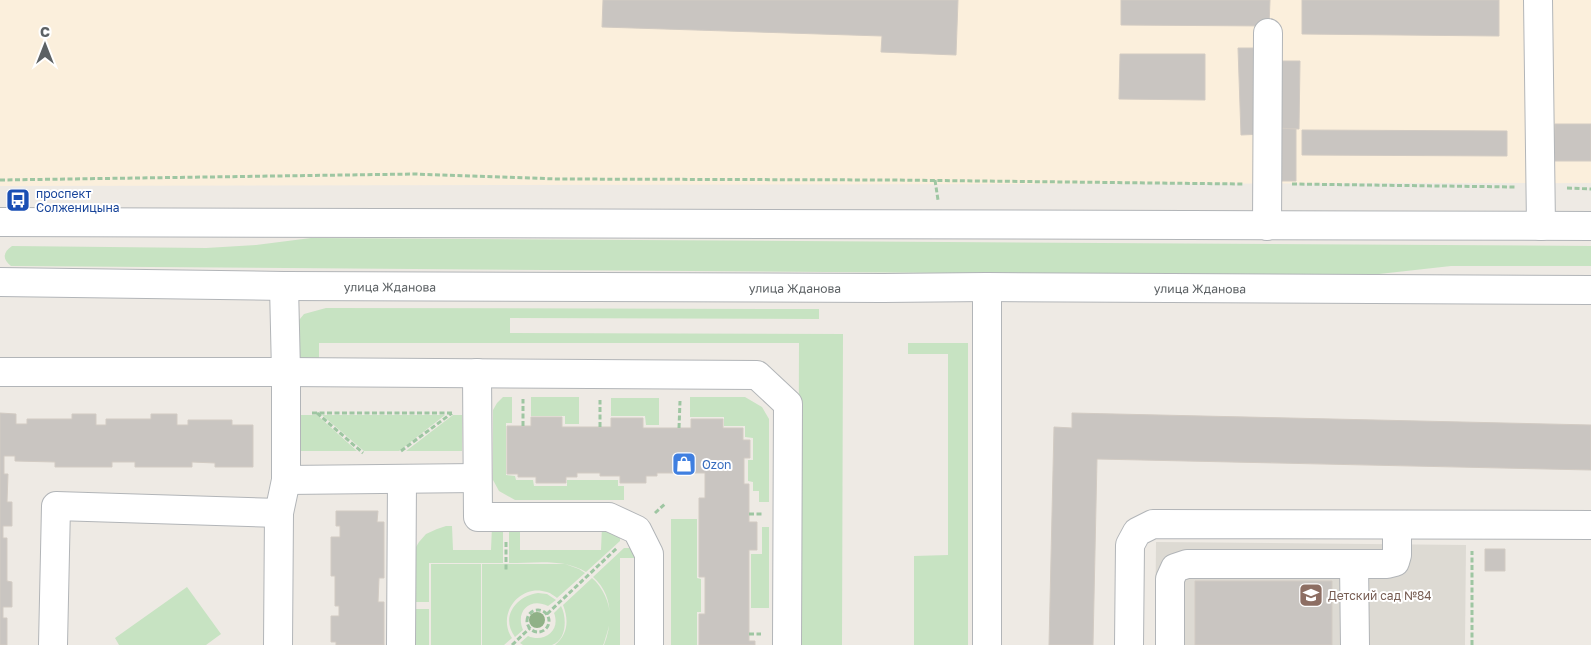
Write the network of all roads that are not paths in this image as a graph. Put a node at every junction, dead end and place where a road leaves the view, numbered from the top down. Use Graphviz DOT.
graph roads {
  1 [pos="1538,0"];
  2 [pos="1268,33"];
  3 [pos="0,222"];
  4 [pos="1268,226"];
  5 [pos="1541,226"];
  6 [pos="1591,226"];
  7 [pos="0,282"];
  8 [pos="284,286"];
  9 [pos="987,287"];
  10 [pos="1591,290"];
  11 [pos="0,372"];
  12 [pos="286,372"];
  13 [pos="477,373"];
  14 [pos="400,467"];
  15 [pos="477,478"];
  16 [pos="286,480"];
  17 [pos="279,512"];
  18 [pos="1397,525"];
  19 [pos="1591,526"];
  20 [pos="1354,564"];
  21 [pos="53,645"];
  22 [pos="278,645"];
  23 [pos="401,645"];
  24 [pos="649,645"];
  25 [pos="787,645"];
  26 [pos="987,645"];
  27 [pos="1129,645"];
  28 [pos="1170,645"];
  29 [pos="1355,645"];
  1 -- 5 [label="street"];
  2 -- 4 [label="street"];
  3 -- 4 [label="street"];
  4 -- 5 [label="street"];
  5 -- 6 [label="street"];
  7 -- 8 [label="street, улица Жданова"];
  8 -- 9 [label="street, улица Жданова"];
  8 -- 12 [label="street"];
  9 -- 10 [label="street, улица Жданова"];
  9 -- 26 [label="street"];
  11 -- 12 [label="street"];
  12 -- 13 [label="street"];
  12 -- 16 [label="street"];
  13 -- 15 [label="street"];
  13 -- 25 [label="street"];
  14 -- 15 [label="street"];
  14 -- 16 [label="street"];
  14 -- 23 [label="street"];
  15 -- 24 [label="street"];
  16 -- 17 [label="street"];
  17 -- 21 [label="street"];
  17 -- 22 [label="street"];
  18 -- 19 [label="street"];
  18 -- 20 [label="street"];
  18 -- 27 [label="street"];
  20 -- 28 [label="street"];
  20 -- 29 [label="street"];
}
